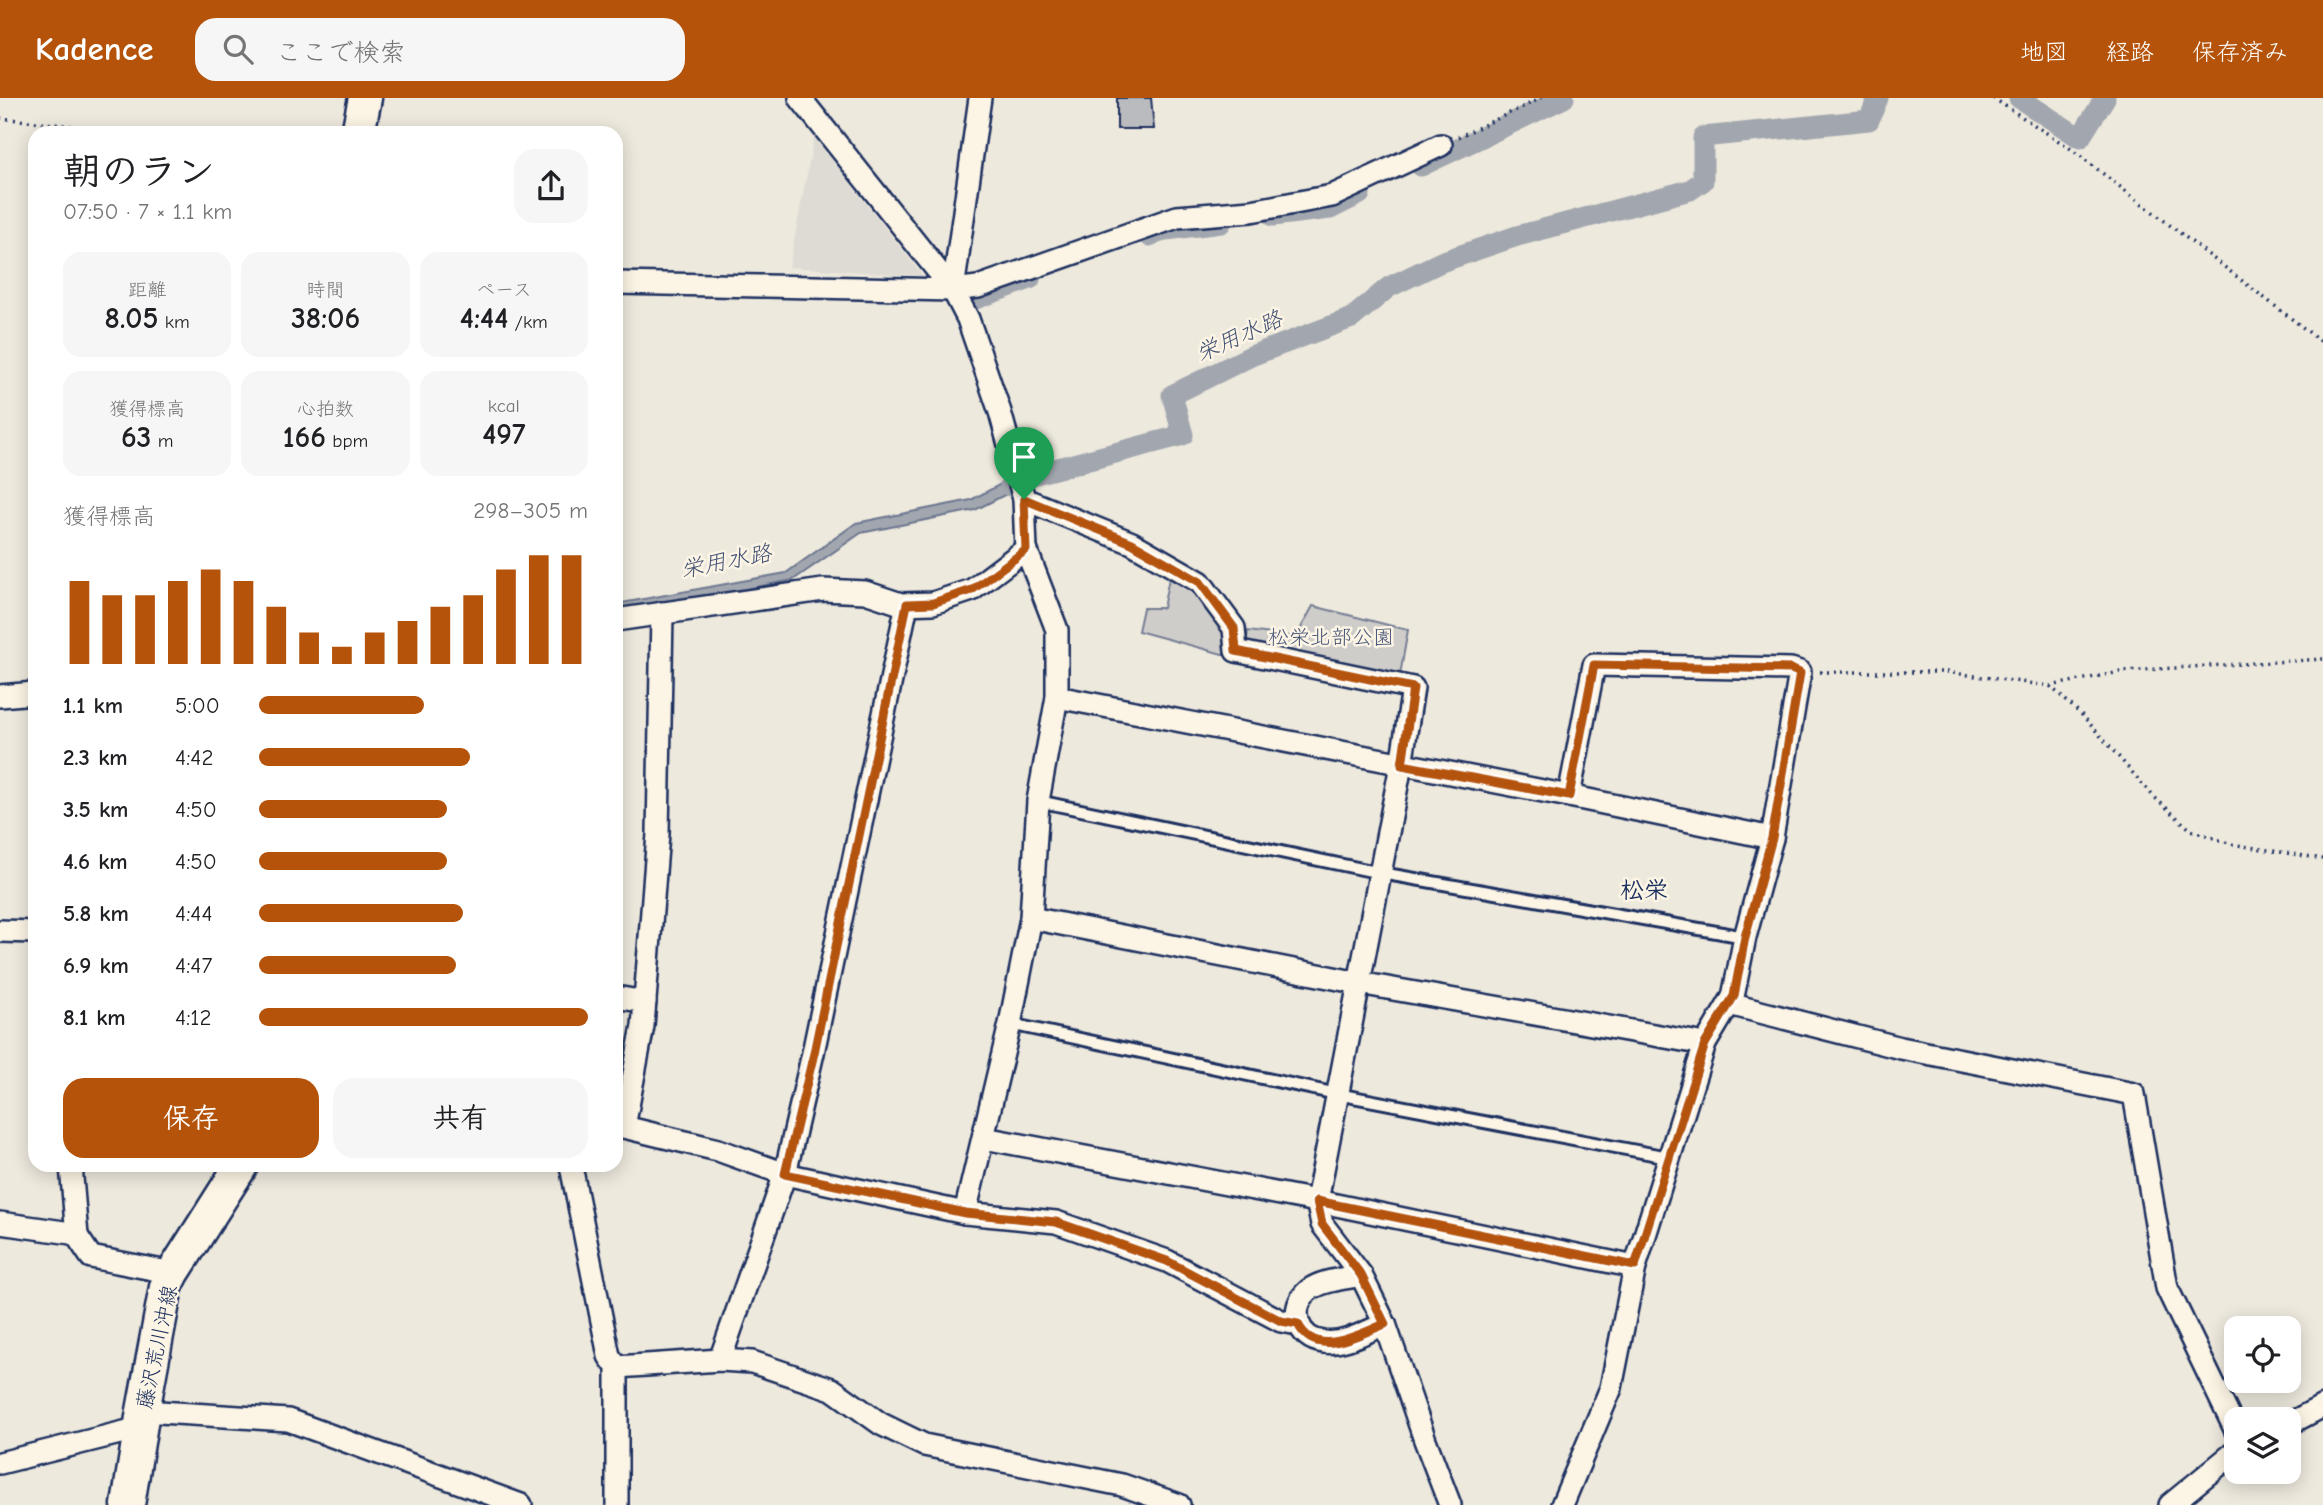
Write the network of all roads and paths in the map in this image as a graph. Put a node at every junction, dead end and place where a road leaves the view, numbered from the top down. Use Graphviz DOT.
graph roads {
  1 [pos="365,98"];
  2 [pos="800,98"];
  3 [pos="981,98"];
  4 [pos="1542,98"];
  5 [pos="1993,98"];
  6 [pos="0,118"];
  7 [pos="72,126"];
  8 [pos="359,126"];
  9 [pos="1441,145"];
  10 [pos="623,283"];
  11 [pos="953,290"];
  12 [pos="2323,342"];
  13 [pos="1024,499"];
  14 [pos="1026,550"];
  15 [pos="907,604"];
  16 [pos="662,613"];
  17 [pos="623,619"];
  18 [pos="2323,659"];
  19 [pos="1800,673"];
  20 [pos="2050,686"];
  21 [pos="28,694"];
  22 [pos="0,696"];
  23 [pos="1057,697"];
  24 [pos="1402,765"];
  25 [pos="1569,796"];
  26 [pos="1038,801"];
  27 [pos="1772,838"];
  28 [pos="2323,859"];
  29 [pos="1381,873"];
  30 [pos="1031,918"];
  31 [pos="0,931"];
  32 [pos="28,932"];
  33 [pos="1745,937"];
  34 [pos="1359,983"];
  35 [pos="623,999"];
  36 [pos="645,1002"];
  37 [pos="1729,1004"];
  38 [pos="1010,1024"];
  39 [pos="1705,1044"];
  40 [pos="1337,1094"];
  41 [pos="623,1114"];
  42 [pos="623,1128"];
  43 [pos="984,1138"];
  44 [pos="1668,1157"];
  45 [pos="72,1172"];
  46 [pos="237,1172"];
  47 [pos="572,1172"];
  48 [pos="785,1174"];
  49 [pos="1317,1201"];
  50 [pos="965,1213"];
  51 [pos="0,1223"];
  52 [pos="77,1236"];
  53 [pos="1635,1266"];
  54 [pos="173,1273"];
  55 [pos="1361,1275"];
  56 [pos="1298,1324"];
  57 [pos="1385,1324"];
  58 [pos="720,1360"];
  59 [pos="617,1367"];
  60 [pos="2323,1406"];
  61 [pos="2224,1407"];
  62 [pos="2301,1418"];
  63 [pos="141,1419"];
  64 [pos="2224,1461"];
  65 [pos="0,1463"];
  66 [pos="128,1505"];
  67 [pos="521,1505"];
  68 [pos="617,1505"];
  69 [pos="1179,1505"];
  70 [pos="1450,1505"];
  71 [pos="1562,1505"];
  72 [pos="2170,1505"];
  1 -- 8 [label="main road"];
  2 -- 11 [label="street"];
  3 -- 11 [label="street"];
  4 -- 9 [label="path"];
  5 -- 12 [label="path"];
  6 -- 7 [label="path"];
  9 -- 11 [label="street"];
  10 -- 11 [label="street"];
  11 -- 13 [label="street"];
  13 -- 14 [label="street"];
  13 -- 24 [label="street"];
  14 -- 15 [label="street"];
  14 -- 23 [label="street"];
  15 -- 16 [label="street"];
  15 -- 48 [label="street"];
  16 -- 17 [label="street"];
  16 -- 36 [label="street"];
  18 -- 20 [label="path"];
  19 -- 20 [label="path"];
  19 -- 25 [label="street"];
  19 -- 27 [label="street"];
  20 -- 28 [label="path"];
  21 -- 22 [label="street"];
  23 -- 24 [label="street"];
  23 -- 26 [label="street"];
  24 -- 25 [label="street"];
  24 -- 29 [label="street"];
  25 -- 27 [label="street"];
  26 -- 29 [label="lane"];
  26 -- 30 [label="street"];
  27 -- 33 [label="street"];
  29 -- 33 [label="lane"];
  29 -- 34 [label="street"];
  30 -- 34 [label="street"];
  30 -- 38 [label="street"];
  31 -- 32 [label="street"];
  33 -- 37 [label="street"];
  34 -- 39 [label="street"];
  34 -- 40 [label="street"];
  35 -- 36 [label="street"];
  36 -- 41 [label="street"];
  37 -- 39 [label="street"];
  37 -- 61 [label="street"];
  38 -- 40 [label="lane"];
  38 -- 43 [label="street"];
  39 -- 44 [label="street"];
  40 -- 44 [label="lane"];
  40 -- 49 [label="street"];
  42 -- 48 [label="street"];
  43 -- 49 [label="street"];
  43 -- 50 [label="street"];
  44 -- 53 [label="street"];
  45 -- 52 [label="street"];
  46 -- 54 [label="main road, 藤沢荒川沖線"];
  47 -- 59 [label="street"];
  48 -- 50 [label="street"];
  48 -- 58 [label="street"];
  49 -- 53 [label="street"];
  49 -- 55 [label="street"];
  50 -- 56 [label="street"];
  51 -- 52 [label="street"];
  52 -- 54 [label="street"];
  53 -- 71 [label="street"];
  54 -- 63 [label="main road, 藤沢荒川沖線"];
  55 -- 56 [label="street"];
  55 -- 57 [label="street"];
  56 -- 57 [label="street"];
  57 -- 70 [label="street"];
  58 -- 59 [label="street"];
  58 -- 69 [label="street"];
  59 -- 68 [label="street"];
  60 -- 62 [label="street"];
  63 -- 65 [label="street"];
  63 -- 66 [label="main road, 藤沢荒川沖線"];
  63 -- 67 [label="street"];
  64 -- 72 [label="street"];
}
